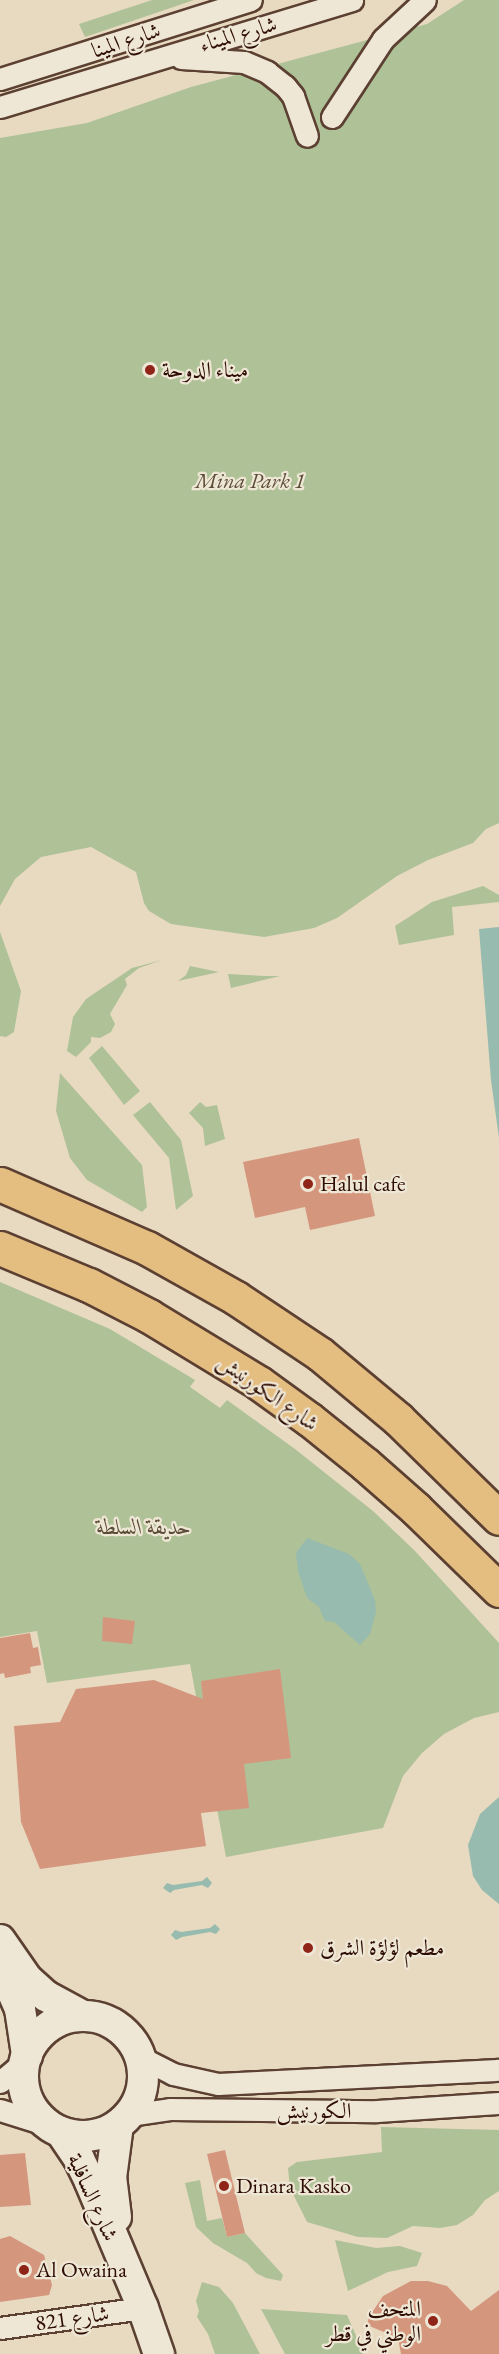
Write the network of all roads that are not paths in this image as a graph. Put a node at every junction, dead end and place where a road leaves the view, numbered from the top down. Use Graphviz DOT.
graph roads {
  1 [pos="251,0"];
  2 [pos="352,0"];
  3 [pos="425,0"];
  4 [pos="159,57"];
  5 [pos="0,79"];
  6 [pos="0,107"];
  7 [pos="332,117"];
  8 [pos="307,136"];
  9 [pos="0,1184"];
  10 [pos="0,1248"];
  11 [pos="499,1518"];
  12 [pos="499,1590"];
  13 [pos="0,1940"];
  14 [pos="0,1963"];
  15 [pos="83,2016"];
  16 [pos="140,2057"];
  17 [pos="25,2058"];
  18 [pos="499,2070"];
  19 [pos="0,2082"];
  20 [pos="499,2103"];
  21 [pos="0,2110"];
  22 [pos="123,2120"];
  23 [pos="54,2128"];
  24 [pos="123,2265"];
  25 [pos="143,2308"];
  26 [pos="0,2328"];
  27 [pos="159,2354"];
  1 -- 5 [label="street, شارع المينا"];
  2 -- 4 [label="street, شارع الميناء"];
  3 -- 7 [label="street"];
  4 -- 6 [label="street, شارع المينا"];
  4 -- 8 [label="street"];
  9 -- 11 [label="highway"];
  10 -- 12 [label="highway, شارع الكورنيش"];
  13 -- 15 [label="street"];
  14 -- 17 [label="street"];
  15 -- 16 [label="street"];
  15 -- 17 [label="street"];
  16 -- 18 [label="street, الكورنيش"];
  16 -- 22 [label="street"];
  17 -- 19 [label="street"];
  17 -- 23 [label="street"];
  20 -- 22 [label="street, الكورنيش"];
  21 -- 23 [label="street"];
  22 -- 23 [label="street"];
  22 -- 24 [label="street, شارع السافلية"];
  23 -- 24 [label="street, شارع السافلية"];
  24 -- 25 [label="street, شارع السافلية"];
  25 -- 26 [label="street, شارع 821"];
  25 -- 27 [label="street, شارع السافلية"];
}
